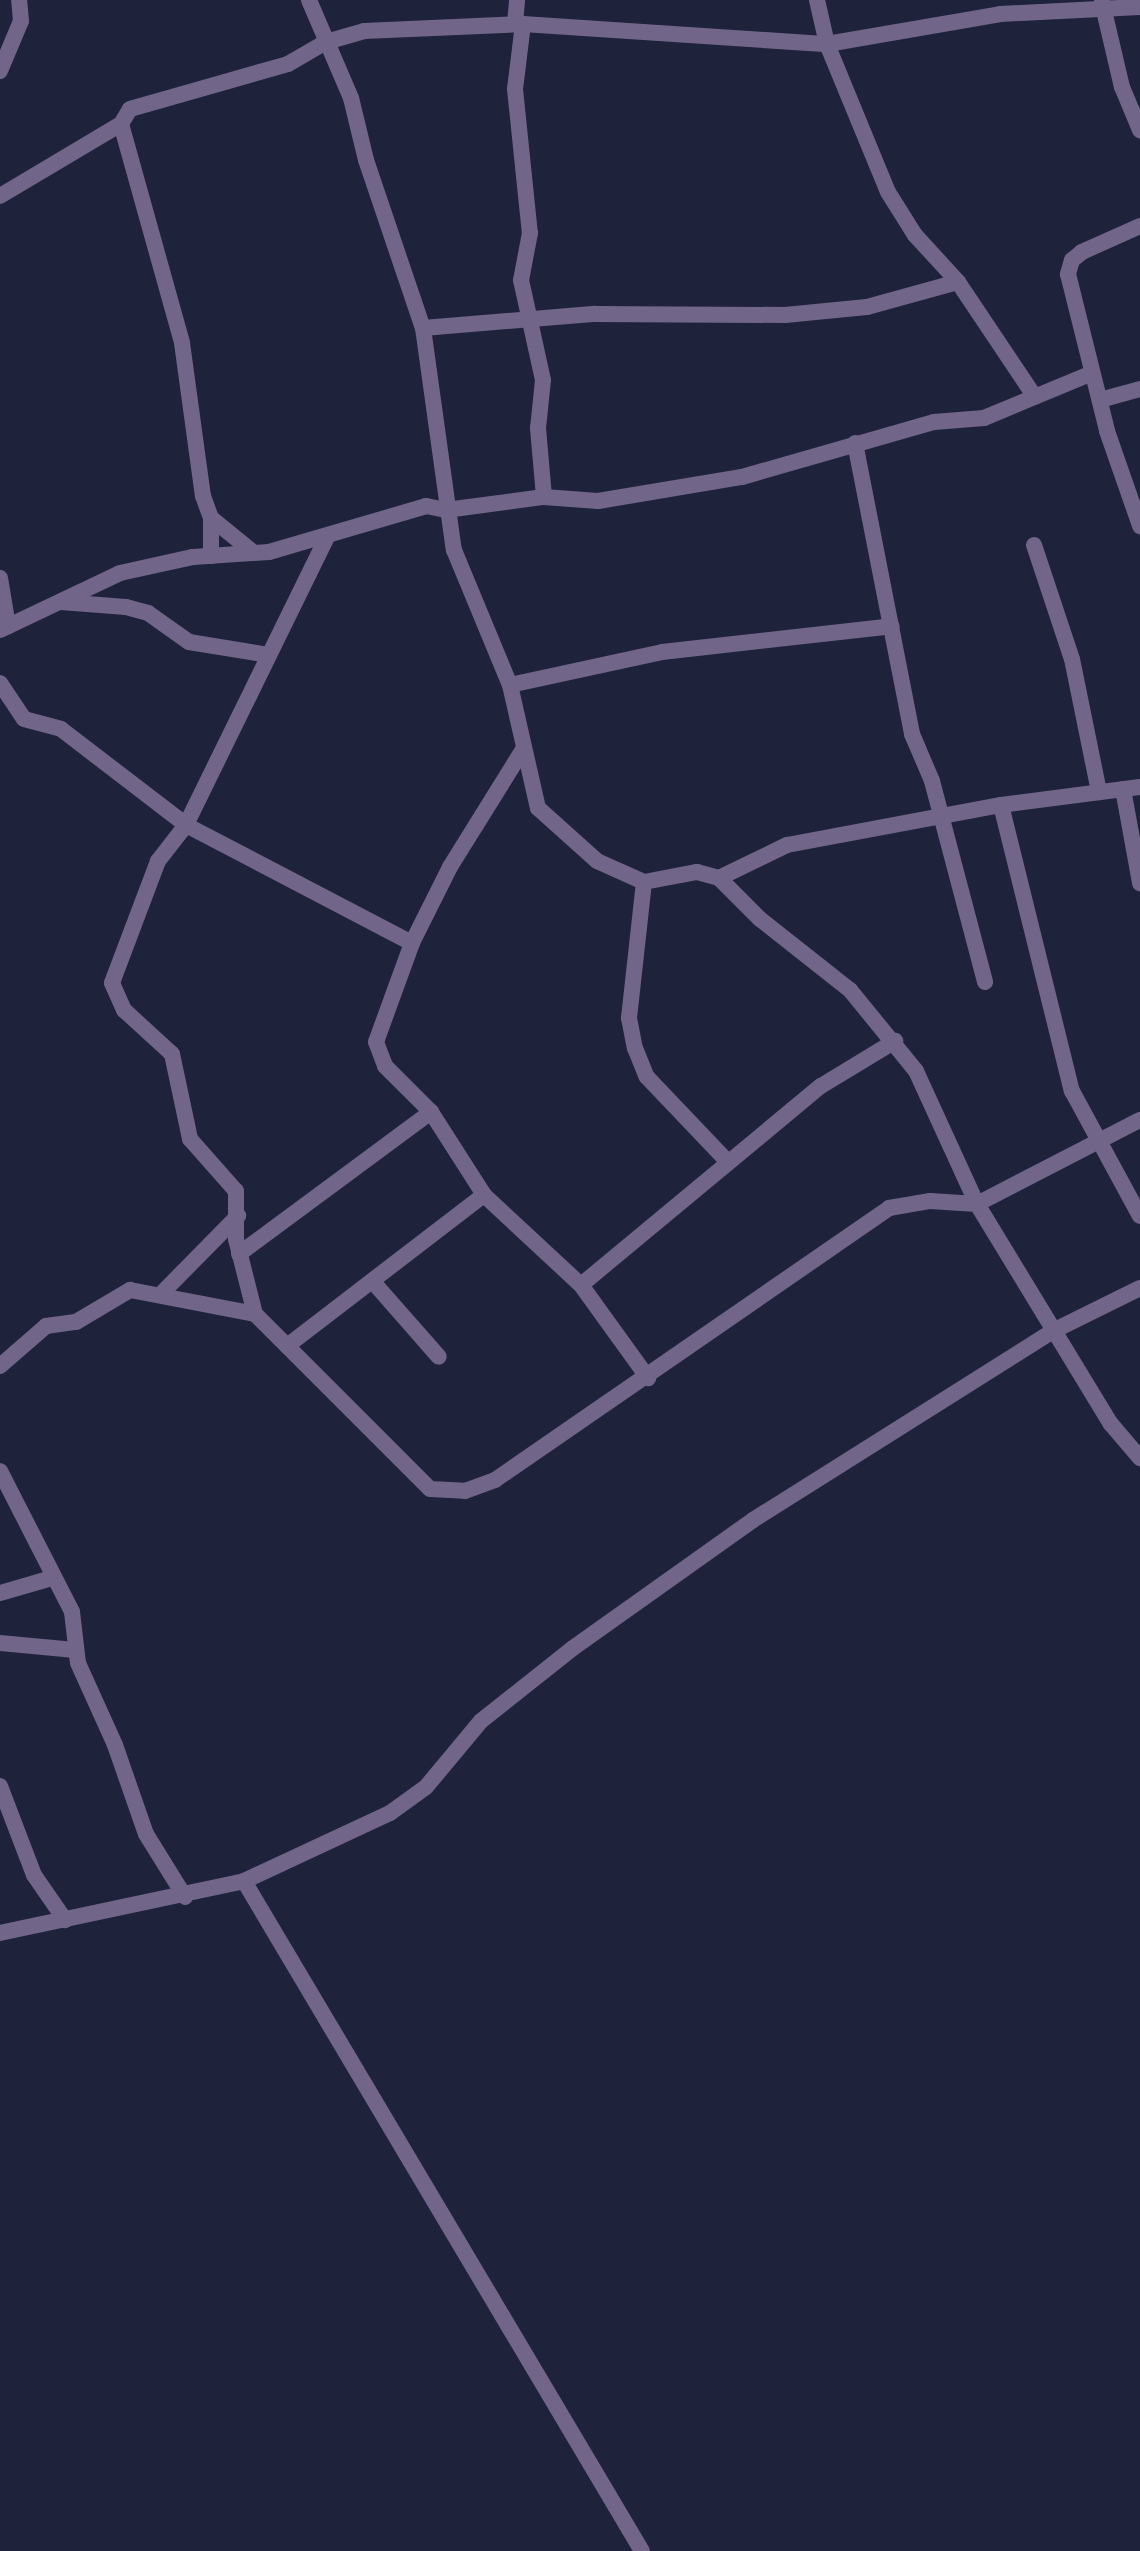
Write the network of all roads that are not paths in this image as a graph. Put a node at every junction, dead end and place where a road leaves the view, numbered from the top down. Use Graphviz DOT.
graph roads {
  1 [pos="19,0"];
  2 [pos="309,0"];
  3 [pos="517,0"];
  4 [pos="817,0"];
  5 [pos="1102,6"];
  6 [pos="999,7"];
  7 [pos="1140,7"];
  8 [pos="519,24"];
  9 [pos="326,42"];
  10 [pos="827,44"];
  11 [pos="0,71"];
  12 [pos="121,124"];
  13 [pos="1140,130"];
  14 [pos="0,196"];
  15 [pos="1140,226"];
  16 [pos="958,282"];
  17 [pos="532,320"];
  18 [pos="423,328"];
  19 [pos="1092,373"];
  20 [pos="1140,389"];
  21 [pos="1035,397"];
  22 [pos="1100,400"];
  23 [pos="855,443"];
  24 [pos="544,497"];
  25 [pos="446,510"];
  26 [pos="211,518"];
  27 [pos="1140,526"];
  28 [pos="327,537"];
  29 [pos="1034,545"];
  30 [pos="254,553"];
  31 [pos="211,556"];
  32 [pos="0,578"];
  33 [pos="108,578"];
  34 [pos="59,602"];
  35 [pos="126,607"];
  36 [pos="892,626"];
  37 [pos="4,628"];
  38 [pos="268,655"];
  39 [pos="0,683"];
  40 [pos="510,685"];
  41 [pos="524,748"];
  42 [pos="1132,788"];
  43 [pos="1099,792"];
  44 [pos="1001,805"];
  45 [pos="940,815"];
  46 [pos="186,825"];
  47 [pos="719,878"];
  48 [pos="644,882"];
  49 [pos="1140,883"];
  50 [pos="412,943"];
  51 [pos="985,982"];
  52 [pos="895,1041"];
  53 [pos="431,1112"];
  54 [pos="1140,1120"];
  55 [pos="1096,1142"];
  56 [pos="727,1161"];
  57 [pos="484,1195"];
  58 [pos="977,1204"];
  59 [pos="238,1216"];
  60 [pos="1140,1216"];
  61 [pos="239,1254"];
  62 [pos="374,1283"];
  63 [pos="581,1285"];
  64 [pos="1140,1288"];
  65 [pos="161,1294"];
  66 [pos="255,1314"];
  67 [pos="1053,1331"];
  68 [pos="287,1346"];
  69 [pos="439,1357"];
  70 [pos="0,1366"];
  71 [pos="648,1378"];
  72 [pos="1140,1458"];
  73 [pos="0,1471"];
  74 [pos="52,1578"];
  75 [pos="0,1593"];
  76 [pos="0,1643"];
  77 [pos="75,1650"];
  78 [pos="0,1786"];
  79 [pos="244,1881"];
  80 [pos="185,1897"];
  81 [pos="65,1920"];
  82 [pos="0,1933"];
  83 [pos="642,2551"];
  1 -- 11 [label="street"];
  2 -- 9 [label="street"];
  3 -- 8 [label="street"];
  4 -- 10 [label="street"];
  5 -- 6 [label="street"];
  5 -- 7 [label="street"];
  5 -- 13 [label="street"];
  6 -- 10 [label="street"];
  8 -- 9 [label="street"];
  8 -- 10 [label="street"];
  8 -- 17 [label="street"];
  9 -- 12 [label="street"];
  9 -- 18 [label="street"];
  10 -- 16 [label="street"];
  12 -- 14 [label="street"];
  12 -- 26 [label="street"];
  15 -- 19 [label="street"];
  16 -- 17 [label="street"];
  16 -- 21 [label="street"];
  17 -- 18 [label="street"];
  17 -- 24 [label="street"];
  18 -- 25 [label="street"];
  19 -- 21 [label="street"];
  19 -- 22 [label="street"];
  20 -- 22 [label="street"];
  21 -- 23 [label="street"];
  22 -- 27 [label="street"];
  23 -- 24 [label="street"];
  23 -- 36 [label="street"];
  24 -- 25 [label="street"];
  25 -- 28 [label="street"];
  25 -- 40 [label="street"];
  26 -- 30 [label="street"];
  26 -- 31 [label="street"];
  28 -- 30 [label="street"];
  28 -- 38 [label="street"];
  29 -- 43 [label="street"];
  30 -- 31 [label="street"];
  31 -- 33 [label="street"];
  32 -- 37 [label="street"];
  33 -- 34 [label="street"];
  33 -- 35 [label="street"];
  34 -- 35 [label="street"];
  34 -- 37 [label="street"];
  35 -- 38 [label="street"];
  36 -- 40 [label="street"];
  36 -- 45 [label="street"];
  38 -- 46 [label="street"];
  39 -- 46 [label="street"];
  40 -- 41 [label="street"];
  41 -- 48 [label="street"];
  41 -- 50 [label="street"];
  42 -- 43 [label="street"];
  42 -- 49 [label="street"];
  43 -- 44 [label="street"];
  44 -- 45 [label="street"];
  44 -- 55 [label="street"];
  45 -- 47 [label="street"];
  45 -- 51 [label="street"];
  46 -- 50 [label="street"];
  46 -- 59 [label="street"];
  47 -- 48 [label="street"];
  47 -- 52 [label="street"];
  48 -- 56 [label="street"];
  50 -- 53 [label="street"];
  52 -- 56 [label="street"];
  52 -- 58 [label="street"];
  53 -- 57 [label="street"];
  53 -- 61 [label="street"];
  54 -- 55 [label="street"];
  55 -- 58 [label="street"];
  55 -- 60 [label="street"];
  56 -- 63 [label="street"];
  57 -- 62 [label="street"];
  57 -- 63 [label="street"];
  58 -- 67 [label="street"];
  58 -- 71 [label="street"];
  59 -- 61 [label="street"];
  59 -- 65 [label="street"];
  61 -- 66 [label="street"];
  62 -- 68 [label="street"];
  62 -- 69 [label="street"];
  63 -- 71 [label="street"];
  64 -- 67 [label="street"];
  65 -- 66 [label="street"];
  65 -- 70 [label="street"];
  66 -- 68 [label="street"];
  67 -- 72 [label="street"];
  67 -- 79 [label="street"];
  68 -- 71 [label="street"];
  73 -- 74 [label="street"];
  74 -- 75 [label="street"];
  74 -- 77 [label="street"];
  76 -- 77 [label="street"];
  77 -- 80 [label="street"];
  78 -- 81 [label="street"];
  79 -- 80 [label="street"];
  79 -- 83 [label="street"];
  80 -- 81 [label="street"];
  81 -- 82 [label="street"];
}
